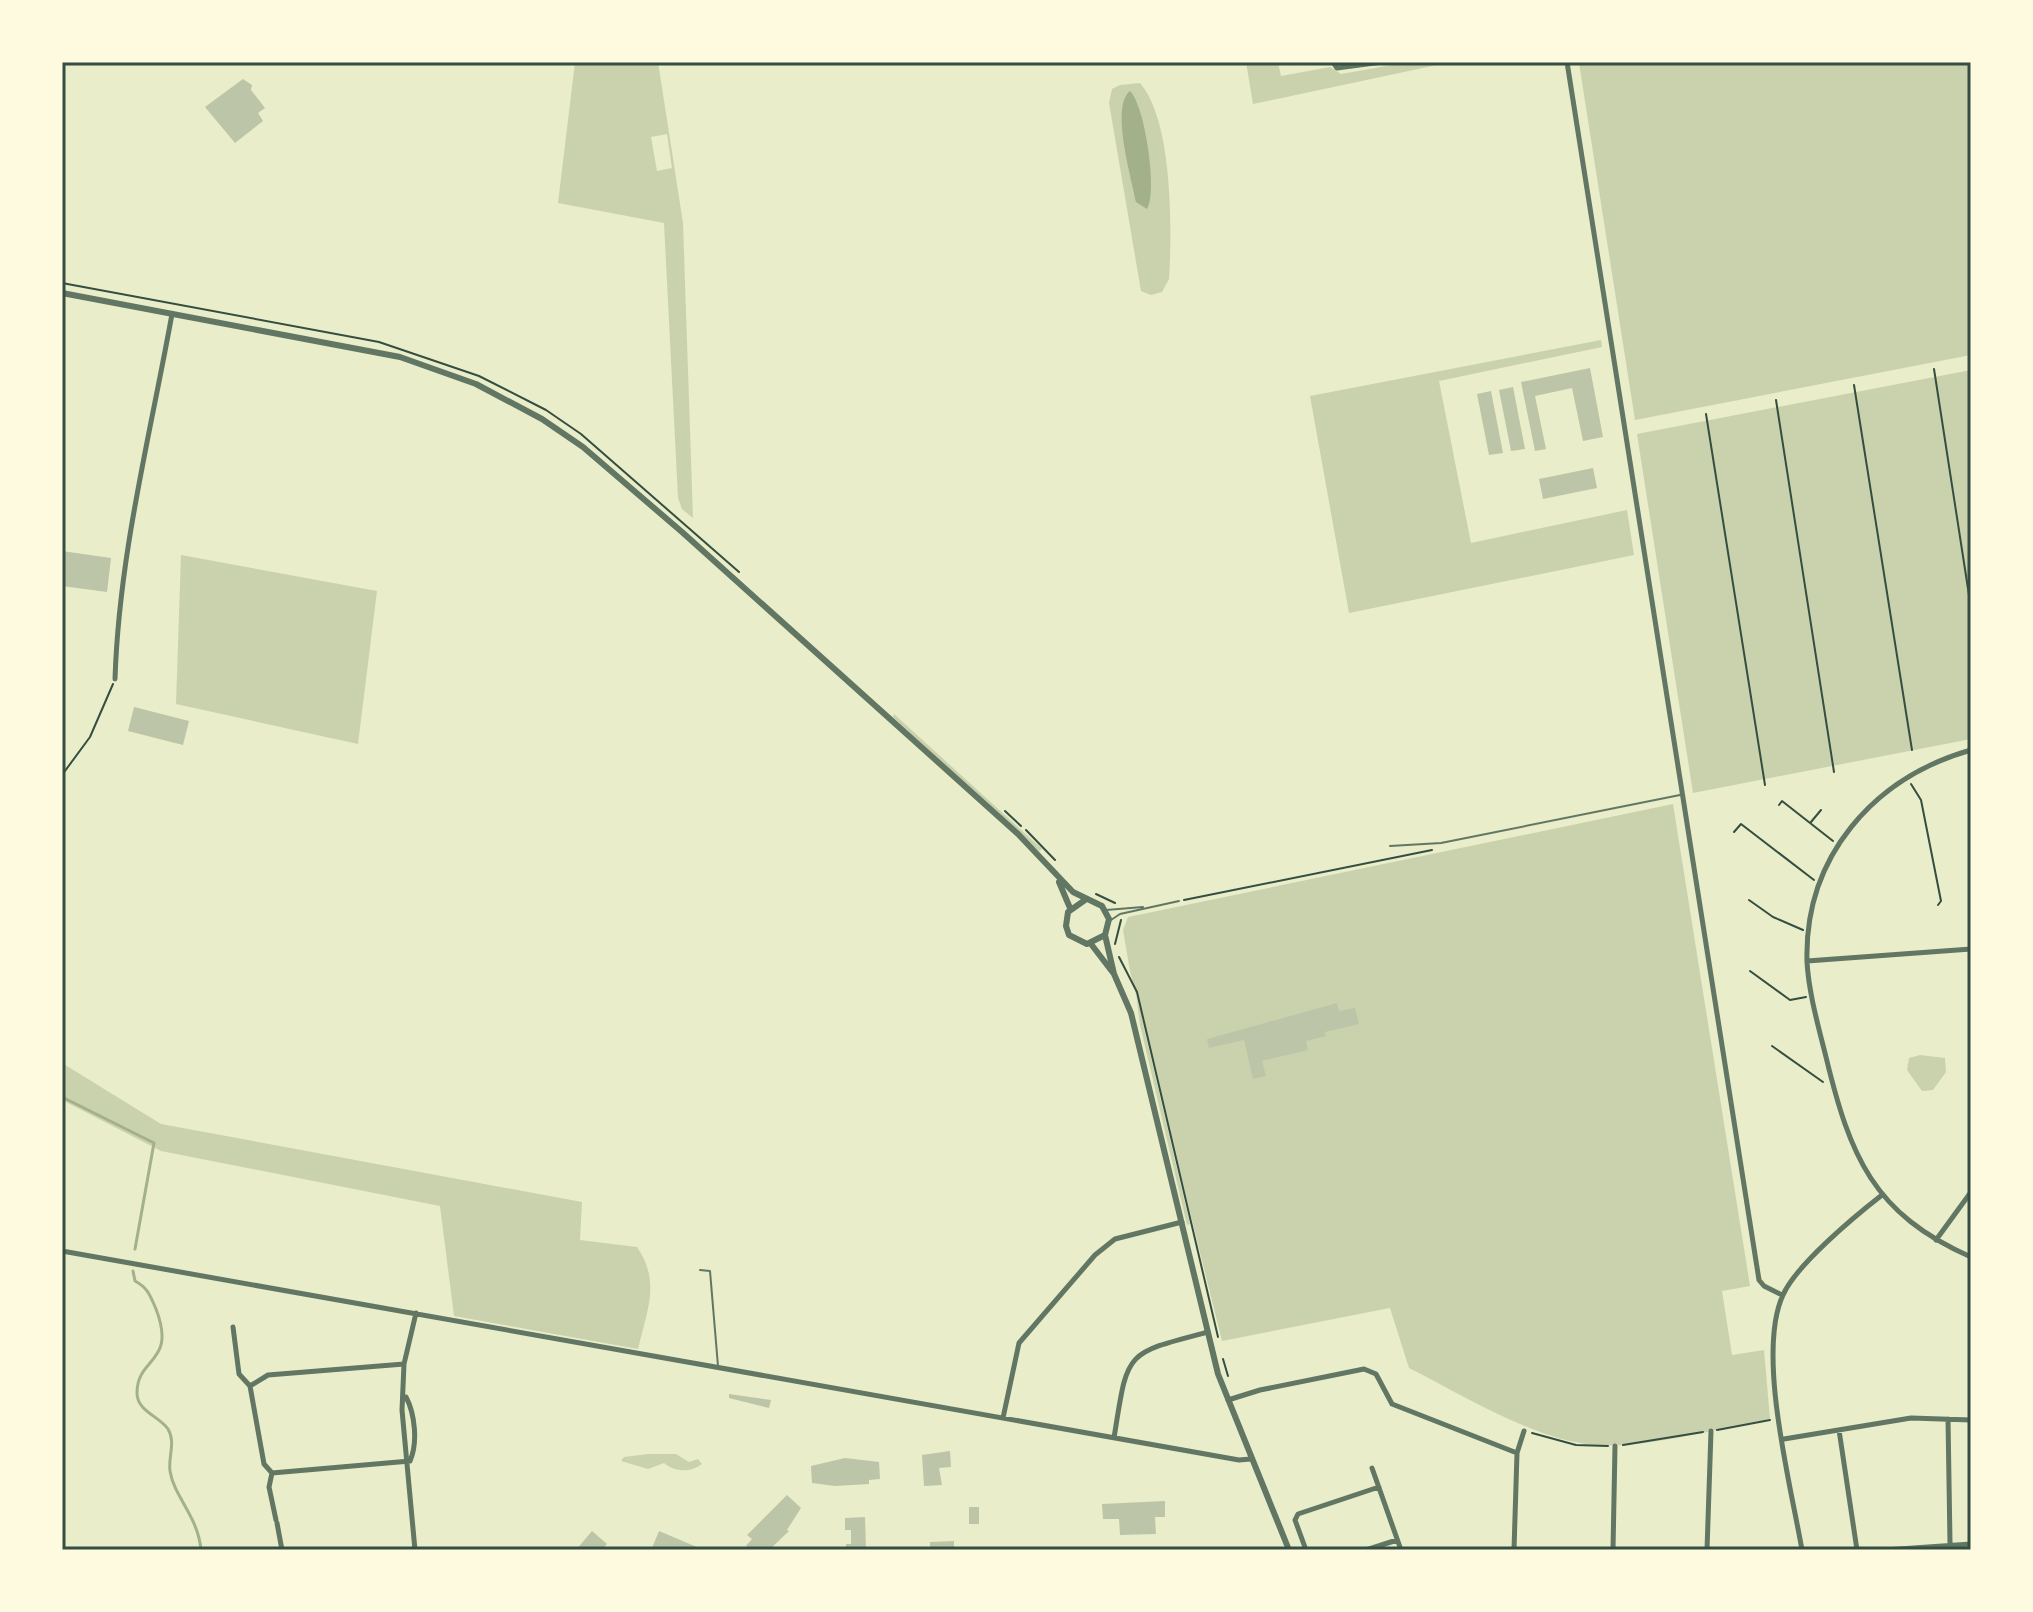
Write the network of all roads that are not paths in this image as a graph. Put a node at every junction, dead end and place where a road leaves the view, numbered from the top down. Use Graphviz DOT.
graph roads {
  1 [pos="1333,62"];
  2 [pos="1382,62"];
  3 [pos="1567,62"];
  4 [pos="62,293"];
  5 [pos="173,313"];
  6 [pos="115,679"];
  7 [pos="1969,751"];
  8 [pos="1683,795"];
  9 [pos="1390,846"];
  10 [pos="1056,875"];
  11 [pos="1085,900"];
  12 [pos="1179,901"];
  13 [pos="1148,907"];
  14 [pos="1070,908"];
  15 [pos="1105,910"];
  16 [pos="1109,922"];
  17 [pos="1105,935"];
  18 [pos="1091,944"];
  19 [pos="1971,949"];
  20 [pos="1807,961"];
  21 [pos="1114,974"];
  22 [pos="1971,1192"];
  23 [pos="1882,1195"];
  24 [pos="1182,1222"];
  25 [pos="1936,1240"];
  26 [pos="62,1251"];
  27 [pos="1971,1257"];
  28 [pos="700,1270"];
  29 [pos="1782,1295"];
  30 [pos="416,1313"];
  31 [pos="233,1327"];
  32 [pos="1208,1332"];
  33 [pos="404,1364"];
  34 [pos="718,1367"];
  35 [pos="250,1386"];
  36 [pos="1227,1401"];
  37 [pos="1003,1418"];
  38 [pos="1948,1419"];
  39 [pos="1971,1420"];
  40 [pos="1839,1430"];
  41 [pos="1524,1431"];
  42 [pos="1711,1431"];
  43 [pos="1114,1438"];
  44 [pos="1784,1439"];
  45 [pos="1615,1446"];
  46 [pos="1517,1453"];
  47 [pos="1251,1459"];
  48 [pos="410,1461"];
  49 [pos="1372,1468"];
  50 [pos="272,1473"];
  51 [pos="1379,1487"];
  52 [pos="1397,1540"];
  53 [pos="1950,1543"];
  54 [pos="1971,1544"];
  55 [pos="282,1550"];
  56 [pos="415,1550"];
  57 [pos="1289,1550"];
  58 [pos="1306,1550"];
  59 [pos="1366,1550"];
  60 [pos="1401,1550"];
  61 [pos="1514,1550"];
  62 [pos="1613,1550"];
  63 [pos="1707,1550"];
  64 [pos="1802,1550"];
  65 [pos="1857,1550"];
  66 [pos="1885,1550"];
  1 -- 2 [label="street"];
  3 -- 8 [label="street"];
  4 -- 5 [label="street"];
  5 -- 6 [label="street"];
  5 -- 10 [label="street"];
  7 -- 20 [label="street"];
  8 -- 9 [label="lane"];
  8 -- 29 [label="street"];
  10 -- 11 [label="street"];
  10 -- 14 [label="street"];
  11 -- 14 [label="street"];
  11 -- 15 [label="street"];
  12 -- 13 [label="lane"];
  13 -- 15 [label="lane"];
  13 -- 16 [label="lane"];
  14 -- 18 [label="street"];
  15 -- 16 [label="street"];
  16 -- 17 [label="street"];
  17 -- 18 [label="street"];
  17 -- 21 [label="street"];
  18 -- 21 [label="street"];
  19 -- 20 [label="street"];
  20 -- 23 [label="street"];
  21 -- 24 [label="street"];
  22 -- 25 [label="street"];
  23 -- 25 [label="street"];
  23 -- 29 [label="street"];
  24 -- 32 [label="street"];
  24 -- 37 [label="street"];
  25 -- 27 [label="street"];
  26 -- 30 [label="street"];
  28 -- 34 [label="lane"];
  29 -- 44 [label="street"];
  30 -- 33 [label="street"];
  30 -- 34 [label="street"];
  31 -- 35 [label="street"];
  32 -- 36 [label="street"];
  32 -- 43 [label="street"];
  33 -- 35 [label="street"];
  33 -- 48 [label="street"];
  34 -- 37 [label="street"];
  35 -- 50 [label="street"];
  36 -- 46 [label="street"];
  36 -- 47 [label="street"];
  37 -- 43 [label="street"];
  38 -- 39 [label="street"];
  38 -- 40 [label="street"];
  38 -- 53 [label="street"];
  40 -- 44 [label="street"];
  40 -- 65 [label="street"];
  41 -- 46 [label="street"];
  42 -- 63 [label="street"];
  43 -- 47 [label="street"];
  44 -- 64 [label="street"];
  45 -- 62 [label="street"];
  46 -- 61 [label="street"];
  47 -- 57 [label="street"];
  48 -- 50 [label="street"];
  48 -- 56 [label="street"];
  49 -- 51 [label="street"];
  50 -- 55 [label="street"];
  51 -- 52 [label="street"];
  51 -- 58 [label="street"];
  52 -- 59 [label="street"];
  52 -- 60 [label="street"];
  53 -- 54 [label="street"];
  53 -- 66 [label="street"];
}
